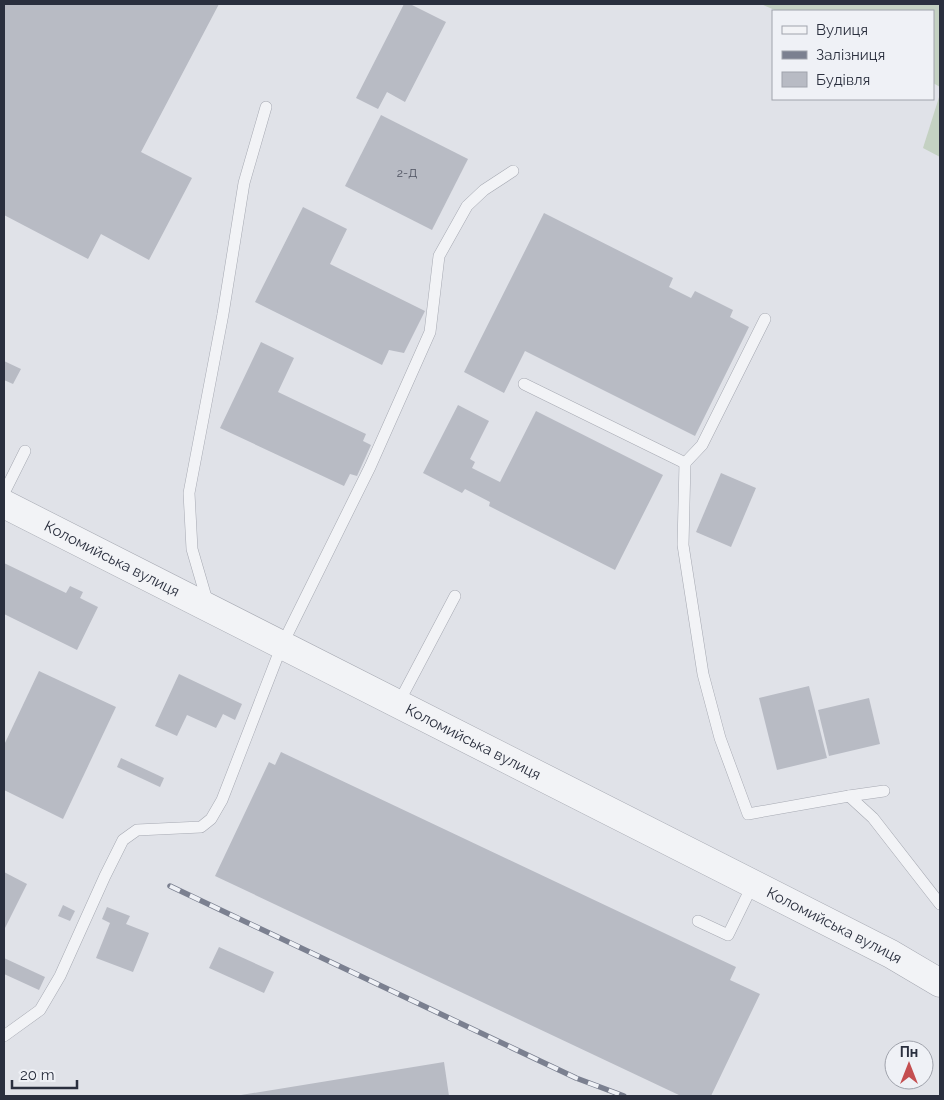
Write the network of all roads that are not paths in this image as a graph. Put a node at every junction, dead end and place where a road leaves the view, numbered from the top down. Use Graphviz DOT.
graph roads {
  1 [pos="266,107"];
  2 [pos="513,171"];
  3 [pos="765,319"];
  4 [pos="524,384"];
  5 [pos="25,451"];
  6 [pos="685,463"];
  7 [pos="4,493"];
  8 [pos="4,504"];
  9 [pos="455,596"];
  10 [pos="209,608"];
  11 [pos="282,645"];
  12 [pos="398,704"];
  13 [pos="884,791"];
  14 [pos="849,796"];
  15 [pos="753,884"];
  16 [pos="940,904"];
  17 [pos="698,921"];
  18 [pos="940,983"];
  19 [pos="4,1036"];
  1 -- 10 [label="lane"];
  2 -- 11 [label="lane"];
  3 -- 6 [label="lane"];
  4 -- 6 [label="lane"];
  5 -- 7 [label="lane"];
  6 -- 14 [label="lane"];
  8 -- 10 [label="street, Коломийська вулиця"];
  9 -- 12 [label="lane"];
  10 -- 11 [label="street, Коломийська вулиця"];
  11 -- 12 [label="street, Коломийська вулиця"];
  11 -- 19 [label="lane"];
  12 -- 15 [label="street, Коломийська вулиця"];
  13 -- 14 [label="lane"];
  14 -- 16 [label="lane"];
  15 -- 17 [label="lane"];
  15 -- 18 [label="street, Коломийська вулиця"];
}
